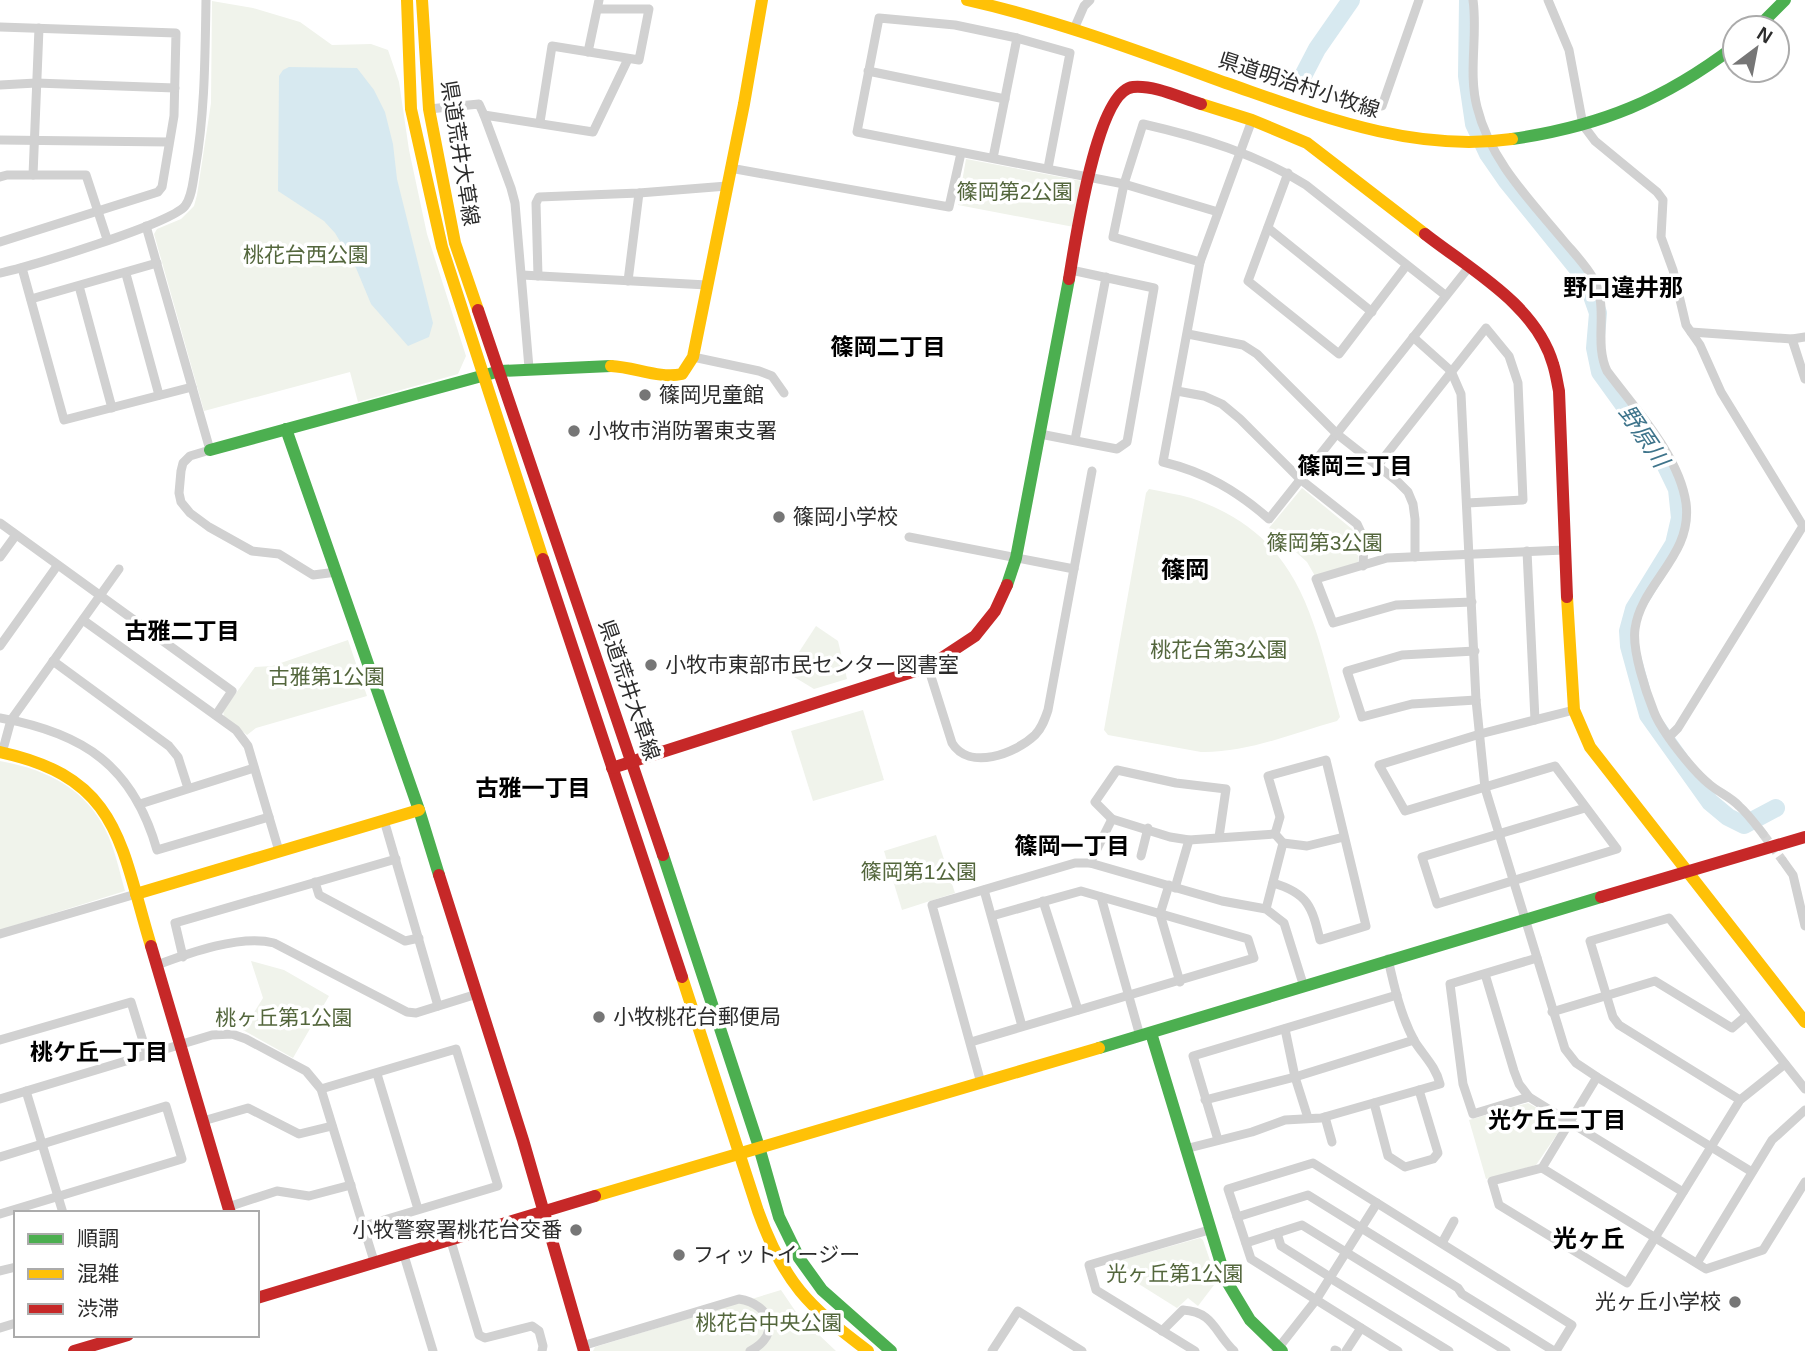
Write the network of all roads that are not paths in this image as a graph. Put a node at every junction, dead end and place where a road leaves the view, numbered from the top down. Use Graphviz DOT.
graph roads {
  1 [pos="206,0"];
  2 [pos="407,0"];
  3 [pos="422,0"];
  4 [pos="762,0"];
  5 [pos="967,0"];
  6 [pos="1090,0"];
  7 [pos="1419,0"];
  8 [pos="1473,0"];
  9 [pos="1548,0"];
  10 [pos="1785,0"];
  11 [pos="598,4"];
  12 [pos="1770,14"];
  13 [pos="0,27"];
  14 [pos="39,28"];
  15 [pos="1074,29"];
  16 [pos="1017,38"];
  17 [pos="588,52"];
  18 [pos="1721,56"];
  19 [pos="628,60"];
  20 [pos="868,71"];
  21 [pos="36,83"];
  22 [pos="0,85"];
  23 [pos="175,88"];
  24 [pos="1005,99"];
  25 [pos="1382,106"];
  26 [pos="429,109"];
  27 [pos="484,115"];
  28 [pos="1252,120"];
  29 [pos="540,122"];
  30 [pos="1583,125"];
  31 [pos="0,140"];
  32 [pos="1483,140"];
  33 [pos="35,141"];
  34 [pos="169,142"];
  35 [pos="961,153"];
  36 [pos="1240,153"];
  37 [pos="993,158"];
  38 [pos="730,168"];
  39 [pos="1048,168"];
  40 [pos="1287,173"];
  41 [pos="33,175"];
  42 [pos="0,177"];
  43 [pos="1088,177"];
  44 [pos="1124,184"];
  45 [pos="727,186"];
  46 [pos="639,193"];
  47 [pos="98,212"];
  48 [pos="1218,212"];
  49 [pos="146,226"];
  50 [pos="1268,228"];
  51 [pos="107,239"];
  52 [pos="0,242"];
  53 [pos="1200,262"];
  54 [pos="157,263"];
  55 [pos="1406,266"];
  56 [pos="1469,267"];
  57 [pos="22,268"];
  58 [pos="1071,270"];
  59 [pos="0,273"];
  60 [pos="126,274"];
  61 [pos="522,275"];
  62 [pos="538,276"];
  63 [pos="1106,277"];
  64 [pos="628,281"];
  65 [pos="706,285"];
  66 [pos="79,286"];
  67 [pos="1445,295"];
  68 [pos="31,299"];
  69 [pos="1372,312"];
  70 [pos="1691,332"];
  71 [pos="1188,334"];
  72 [pos="1413,337"];
  73 [pos="1805,337"];
  74 [pos="1791,339"];
  75 [pos="693,357"];
  76 [pos="528,368"];
  77 [pos="500,371"];
  78 [pos="1451,371"];
  79 [pos="482,376"];
  80 [pos="1805,379"];
  81 [pos="192,387"];
  82 [pos="1177,391"];
  83 [pos="784,393"];
  84 [pos="159,395"];
  85 [pos="112,408"];
  86 [pos="286,429"];
  87 [pos="1337,433"];
  88 [pos="1040,434"];
  89 [pos="1075,440"];
  90 [pos="210,450"];
  91 [pos="1378,466"];
  92 [pos="1092,471"];
  93 [pos="1300,480"];
  94 [pos="1467,503"];
  95 [pos="0,523"];
  96 [pos="16,535"];
  97 [pos="909,537"];
  98 [pos="1564,550"];
  99 [pos="1527,551"];
  100 [pos="1470,555"];
  101 [pos="0,557"];
  102 [pos="1415,557"];
  103 [pos="1016,558"];
  104 [pos="1363,565"];
  105 [pos="57,566"];
  106 [pos="119,569"];
  107 [pos="1074,569"];
  108 [pos="337,572"];
  109 [pos="100,596"];
  110 [pos="1472,602"];
  111 [pos="83,620"];
  112 [pos="0,646"];
  113 [pos="1475,651"];
  114 [pos="53,661"];
  115 [pos="928,667"];
  116 [pos="1476,701"];
  117 [pos="1574,710"];
  118 [pos="216,715"];
  119 [pos="0,718"];
  120 [pos="11,720"];
  121 [pos="1535,720"];
  122 [pos="1480,734"];
  123 [pos="1669,737"];
  124 [pos="1,752"];
  125 [pos="632,761"];
  126 [pos="254,768"];
  127 [pos="612,768"];
  128 [pos="188,788"];
  129 [pos="1485,788"];
  130 [pos="140,804"];
  131 [pos="1585,808"];
  132 [pos="419,810"];
  133 [pos="269,817"];
  134 [pos="1112,819"];
  135 [pos="386,827"];
  136 [pos="1148,828"];
  137 [pos="1275,834"];
  138 [pos="1499,834"];
  139 [pos="1763,834"];
  140 [pos="1219,837"];
  141 [pos="1344,837"];
  142 [pos="1805,837"];
  143 [pos="1189,840"];
  144 [pos="1283,843"];
  145 [pos="279,851"];
  146 [pos="1141,856"];
  147 [pos="396,859"];
  148 [pos="1783,861"];
  149 [pos="1090,863"];
  150 [pos="1687,870"];
  151 [pos="1514,881"];
  152 [pos="315,882"];
  153 [pos="1273,883"];
  154 [pos="1172,886"];
  155 [pos="984,890"];
  156 [pos="135,894"];
  157 [pos="1101,897"];
  158 [pos="1043,901"];
  159 [pos="1266,909"];
  160 [pos="1160,914"];
  161 [pos="992,916"];
  162 [pos="1525,919"];
  163 [pos="1805,926"];
  164 [pos="0,934"];
  165 [pos="419,938"];
  166 [pos="183,957"];
  167 [pos="1388,958"];
  168 [pos="1536,958"];
  169 [pos="157,965"];
  170 [pos="1485,974"];
  171 [pos="1180,982"];
  172 [pos="1304,987"];
  173 [pos="477,994"];
  174 [pos="1397,995"];
  175 [pos="1606,995"];
  176 [pos="1128,996"];
  177 [pos="438,1006"];
  178 [pos="1078,1010"];
  179 [pos="1552,1012"];
  180 [pos="1746,1016"];
  181 [pos="1805,1022"];
  182 [pos="1022,1026"];
  183 [pos="1285,1029"];
  184 [pos="1145,1034"];
  185 [pos="0,1040"];
  186 [pos="1414,1040"];
  187 [pos="971,1042"];
  188 [pos="179,1044"];
  189 [pos="147,1054"];
  190 [pos="1785,1064"];
  191 [pos="377,1074"];
  192 [pos="1295,1077"];
  193 [pos="1597,1077"];
  194 [pos="981,1083"];
  195 [pos="321,1089"];
  196 [pos="1805,1089"];
  197 [pos="1419,1090"];
  198 [pos="26,1091"];
  199 [pos="1529,1097"];
  200 [pos="0,1098"];
  201 [pos="1205,1100"];
  202 [pos="1740,1100"];
  203 [pos="1374,1103"];
  204 [pos="1805,1110"];
  205 [pos="1325,1117"];
  206 [pos="1308,1118"];
  207 [pos="203,1121"];
  208 [pos="1570,1123"];
  209 [pos="332,1126"];
  210 [pos="1218,1140"];
  211 [pos="1332,1142"];
  212 [pos="42,1144"];
  213 [pos="1711,1146"];
  214 [pos="759,1147"];
  215 [pos="1185,1149"];
  216 [pos="740,1153"];
  217 [pos="0,1157"];
  218 [pos="1542,1168"];
  219 [pos="1752,1172"];
  220 [pos="1805,1182"];
  221 [pos="351,1185"];
  222 [pos="1684,1192"];
  223 [pos="59,1197"];
  224 [pos="1377,1203"];
  225 [pos="418,1209"];
  226 [pos="229,1210"];
  227 [pos="544,1210"];
  228 [pos="62,1211"];
  229 [pos="0,1214"];
  230 [pos="1237,1217"];
  231 [pos="1454,1221"];
  232 [pos="364,1226"];
  233 [pos="1361,1228"];
  234 [pos="1209,1230"];
  235 [pos="1277,1233"];
  236 [pos="450,1238"];
  237 [pos="1655,1238"];
  238 [pos="1246,1243"];
  239 [pos="1441,1243"];
  240 [pos="404,1252"];
  241 [pos="1346,1252"];
  242 [pos="374,1261"];
  243 [pos="1697,1263"];
  244 [pos="1330,1277"];
  245 [pos="259,1297"];
  246 [pos="1316,1300"];
  247 [pos="1361,1328"];
  248 [pos="1163,1331"];
  249 [pos="122,1337"];
  250 [pos="102,1343"];
  251 [pos="583,1349"];
  252 [pos="1279,1350"];
  253 [pos="74,1351"];
  254 [pos="433,1351"];
  255 [pos="542,1351"];
  256 [pos="750,1351"];
  257 [pos="868,1351"];
  258 [pos="891,1351"];
  259 [pos="992,1351"];
  260 [pos="1082,1351"];
  261 [pos="1195,1351"];
  262 [pos="1234,1351"];
  263 [pos="1346,1351"];
  264 [pos="1398,1351"];
  265 [pos="1449,1351"];
  266 [pos="1506,1351"];
  267 [pos="1555,1351"];
  1 -- 49 [label="street"];
  2 -- 79 [label="street, 県道荒井大草線"];
  3 -- 26 [label="street, 県道荒井大草線"];
  4 -- 38 [label="street"];
  5 -- 15 [label="street, 県道明治村小牧線"];
  6 -- 15 [label="street"];
  7 -- 25 [label="street"];
  8 -- 32 [label="street"];
  9 -- 30 [label="street"];
  10 -- 12 [label="street"];
  11 -- 17 [label="street"];
  11 -- 19 [label="street"];
  13 -- 14 [label="street"];
  14 -- 21 [label="street"];
  14 -- 23 [label="street"];
  15 -- 32 [label="street, 県道明治村小牧線"];
  16 -- 20 [label="street"];
  16 -- 24 [label="street"];
  16 -- 39 [label="street"];
  17 -- 19 [label="street"];
  17 -- 29 [label="street"];
  18 -- 30 [label="street, 県道明治村小牧線"];
  19 -- 29 [label="street"];
  20 -- 24 [label="street"];
  20 -- 35 [label="street"];
  21 -- 22 [label="street"];
  21 -- 23 [label="street"];
  21 -- 33 [label="street"];
  23 -- 34 [label="street"];
  24 -- 37 [label="street"];
  26 -- 27 [label="street"];
  26 -- 77 [label="street, 県道荒井大草線"];
  27 -- 29 [label="street"];
  27 -- 61 [label="street"];
  28 -- 36 [label="street"];
  28 -- 43 [label="street"];
  28 -- 56 [label="street"];
  30 -- 32 [label="street, 県道明治村小牧線"];
  30 -- 70 [label="street"];
  31 -- 33 [label="street"];
  32 -- 123 [label="street"];
  33 -- 34 [label="street"];
  33 -- 41 [label="street"];
  34 -- 47 [label="street"];
  35 -- 37 [label="street"];
  35 -- 38 [label="street"];
  36 -- 40 [label="street"];
  36 -- 44 [label="street"];
  36 -- 48 [label="street"];
  37 -- 39 [label="street"];
  38 -- 45 [label="street"];
  39 -- 43 [label="street"];
  40 -- 50 [label="street"];
  40 -- 55 [label="street"];
  41 -- 42 [label="street"];
  41 -- 47 [label="street"];
  43 -- 44 [label="street"];
  43 -- 58 [label="street"];
  44 -- 48 [label="street"];
  44 -- 53 [label="street"];
  45 -- 46 [label="street"];
  45 -- 65 [label="street"];
  46 -- 62 [label="street"];
  46 -- 64 [label="street"];
  47 -- 51 [label="street"];
  47 -- 52 [label="street"];
  48 -- 53 [label="street"];
  49 -- 51 [label="street"];
  49 -- 54 [label="street"];
  50 -- 69 [label="street"];
  50 -- 69 [label="street"];
  51 -- 57 [label="street"];
  53 -- 71 [label="street"];
  54 -- 60 [label="street"];
  54 -- 81 [label="street"];
  55 -- 67 [label="street"];
  55 -- 69 [label="street"];
  56 -- 67 [label="street"];
  56 -- 98 [label="street"];
  57 -- 59 [label="street"];
  57 -- 68 [label="street"];
  58 -- 63 [label="street"];
  58 -- 88 [label="street"];
  60 -- 66 [label="street"];
  60 -- 84 [label="street"];
  61 -- 62 [label="street"];
  61 -- 76 [label="street"];
  62 -- 64 [label="street"];
  63 -- 89 [label="street"];
  63 -- 89 [label="street"];
  64 -- 65 [label="street"];
  65 -- 75 [label="street"];
  66 -- 68 [label="street"];
  66 -- 85 [label="street"];
  67 -- 72 [label="street"];
  68 -- 85 [label="street"];
  70 -- 74 [label="street"];
  70 -- 123 [label="street"];
  71 -- 82 [label="street"];
  71 -- 87 [label="street"];
  72 -- 78 [label="street"];
  72 -- 87 [label="street"];
  73 -- 74 [label="street"];
  74 -- 80 [label="street"];
  75 -- 76 [label="street"];
  75 -- 83 [label="street"];
  76 -- 77 [label="street"];
  77 -- 79 [label="street"];
  77 -- 125 [label="street, 県道荒井大草線"];
  78 -- 91 [label="street"];
  78 -- 94 [label="street"];
  78 -- 94 [label="street"];
  79 -- 86 [label="street"];
  79 -- 127 [label="street, 県道荒井大草線"];
  81 -- 84 [label="street"];
  81 -- 90 [label="street"];
  82 -- 93 [label="street"];
  82 -- 93 [label="street"];
  84 -- 85 [label="street"];
  86 -- 90 [label="street"];
  86 -- 108 [label="street"];
  87 -- 91 [label="street"];
  87 -- 93 [label="street"];
  88 -- 89 [label="street"];
  88 -- 103 [label="street"];
  90 -- 108 [label="street"];
  91 -- 102 [label="street"];
  92 -- 107 [label="street"];
  93 -- 104 [label="street"];
  94 -- 100 [label="street"];
  95 -- 96 [label="street"];
  96 -- 101 [label="street"];
  96 -- 105 [label="street"];
  97 -- 103 [label="street"];
  98 -- 99 [label="street"];
  98 -- 117 [label="street"];
  99 -- 100 [label="street"];
  99 -- 121 [label="street"];
  100 -- 102 [label="street"];
  100 -- 110 [label="street"];
  102 -- 104 [label="street"];
  103 -- 107 [label="street"];
  103 -- 115 [label="street"];
  104 -- 110 [label="street"];
  105 -- 109 [label="street"];
  105 -- 112 [label="street"];
  106 -- 109 [label="street"];
  107 -- 115 [label="street"];
  108 -- 132 [label="street"];
  109 -- 111 [label="street"];
  109 -- 118 [label="street"];
  110 -- 113 [label="street"];
  111 -- 114 [label="street"];
  111 -- 118 [label="street"];
  113 -- 116 [label="street"];
  113 -- 116 [label="street"];
  114 -- 120 [label="street"];
  114 -- 128 [label="street"];
  115 -- 125 [label="street"];
  116 -- 122 [label="street"];
  117 -- 121 [label="street"];
  117 -- 150 [label="street"];
  118 -- 126 [label="street"];
  119 -- 120 [label="street"];
  120 -- 124 [label="street"];
  120 -- 130 [label="street"];
  121 -- 122 [label="street"];
  122 -- 129 [label="street"];
  122 -- 129 [label="street"];
  123 -- 139 [label="street"];
  124 -- 156 [label="street"];
  125 -- 127 [label="street"];
  125 -- 214 [label="street, 県道荒井大草線"];
  126 -- 128 [label="street"];
  126 -- 133 [label="street"];
  127 -- 216 [label="street, 県道荒井大草線"];
  128 -- 130 [label="street"];
  129 -- 131 [label="street"];
  129 -- 138 [label="street"];
  130 -- 133 [label="street"];
  131 -- 138 [label="street"];
  131 -- 151 [label="street"];
  132 -- 145 [label="street"];
  132 -- 173 [label="street"];
  133 -- 145 [label="street"];
  134 -- 136 [label="street"];
  134 -- 140 [label="street"];
  134 -- 149 [label="street"];
  135 -- 147 [label="street"];
  136 -- 143 [label="street"];
  136 -- 146 [label="street"];
  137 -- 140 [label="street"];
  137 -- 141 [label="street"];
  137 -- 144 [label="street"];
  138 -- 151 [label="street"];
  138 -- 151 [label="street"];
  140 -- 143 [label="street"];
  141 -- 144 [label="street"];
  141 -- 153 [label="street"];
  142 -- 150 [label="street"];
  143 -- 154 [label="street"];
  144 -- 153 [label="street"];
  145 -- 156 [label="street"];
  147 -- 152 [label="street"];
  147 -- 165 [label="street"];
  148 -- 163 [label="street"];
  149 -- 154 [label="street"];
  149 -- 155 [label="street"];
  150 -- 162 [label="street"];
  150 -- 181 [label="street"];
  151 -- 162 [label="street"];
  152 -- 165 [label="street"];
  152 -- 166 [label="street"];
  153 -- 159 [label="street"];
  154 -- 159 [label="street"];
  154 -- 160 [label="street"];
  155 -- 161 [label="street"];
  155 -- 187 [label="street"];
  156 -- 164 [label="street"];
  156 -- 169 [label="street"];
  157 -- 158 [label="street"];
  157 -- 160 [label="street"];
  157 -- 176 [label="street"];
  158 -- 161 [label="street"];
  158 -- 178 [label="street"];
  159 -- 172 [label="street"];
  160 -- 171 [label="street"];
  160 -- 171 [label="street"];
  161 -- 182 [label="street"];
  162 -- 167 [label="street"];
  162 -- 168 [label="street"];
  165 -- 177 [label="street"];
  166 -- 169 [label="street"];
  166 -- 177 [label="street"];
  167 -- 172 [label="street"];
  167 -- 174 [label="street"];
  168 -- 170 [label="street"];
  168 -- 179 [label="street"];
  169 -- 188 [label="street"];
  170 -- 199 [label="street"];
  170 -- 199 [label="street"];
  171 -- 176 [label="street"];
  172 -- 184 [label="street"];
  173 -- 177 [label="street"];
  173 -- 227 [label="street"];
  174 -- 183 [label="street"];
  174 -- 186 [label="street"];
  175 -- 179 [label="street"];
  175 -- 180 [label="street"];
  175 -- 180 [label="street"];
  175 -- 202 [label="street"];
  176 -- 178 [label="street"];
  176 -- 184 [label="street"];
  178 -- 182 [label="street"];
  179 -- 193 [label="street"];
  180 -- 190 [label="street"];
  182 -- 187 [label="street"];
  183 -- 192 [label="street"];
  183 -- 201 [label="street"];
  184 -- 194 [label="street"];
  184 -- 215 [label="street"];
  185 -- 189 [label="street"];
  186 -- 192 [label="street"];
  186 -- 197 [label="street"];
  187 -- 194 [label="street"];
  188 -- 189 [label="street"];
  188 -- 195 [label="street"];
  188 -- 207 [label="street"];
  189 -- 198 [label="street"];
  190 -- 196 [label="street"];
  190 -- 202 [label="street"];
  191 -- 195 [label="street"];
  191 -- 225 [label="street"];
  191 -- 225 [label="street"];
  192 -- 201 [label="street"];
  192 -- 206 [label="street"];
  193 -- 208 [label="street"];
  193 -- 213 [label="street"];
  194 -- 214 [label="street"];
  195 -- 209 [label="street"];
  197 -- 203 [label="street"];
  197 -- 203 [label="street"];
  198 -- 200 [label="street"];
  198 -- 212 [label="street"];
  199 -- 208 [label="street"];
  201 -- 210 [label="street"];
  202 -- 213 [label="street"];
  203 -- 205 [label="street"];
  204 -- 219 [label="street"];
  205 -- 206 [label="street"];
  205 -- 211 [label="street"];
  206 -- 210 [label="street"];
  207 -- 209 [label="street"];
  207 -- 226 [label="street"];
  208 -- 218 [label="street"];
  208 -- 222 [label="street"];
  209 -- 221 [label="street"];
  210 -- 215 [label="street"];
  212 -- 217 [label="street"];
  212 -- 223 [label="street"];
  212 -- 223 [label="street"];
  213 -- 219 [label="street"];
  213 -- 222 [label="street"];
  214 -- 216 [label="street"];
  214 -- 258 [label="street, 県道荒井大草線"];
  215 -- 234 [label="street"];
  216 -- 227 [label="street"];
  216 -- 257 [label="street, 県道荒井大草線"];
  218 -- 237 [label="street"];
  218 -- 237 [label="street"];
  219 -- 243 [label="street"];
  220 -- 243 [label="street"];
  221 -- 226 [label="street"];
  221 -- 232 [label="street"];
  222 -- 237 [label="street"];
  223 -- 228 [label="street"];
  223 -- 229 [label="street"];
  224 -- 230 [label="street"];
  224 -- 233 [label="street"];
  224 -- 239 [label="street"];
  225 -- 232 [label="street"];
  227 -- 236 [label="street"];
  227 -- 251 [label="street"];
  230 -- 233 [label="street"];
  230 -- 238 [label="street"];
  231 -- 239 [label="street"];
  232 -- 242 [label="street"];
  233 -- 241 [label="street"];
  233 -- 267 [label="street"];
  234 -- 248 [label="street"];
  234 -- 252 [label="street"];
  235 -- 238 [label="street"];
  235 -- 241 [label="street"];
  235 -- 244 [label="street"];
  236 -- 240 [label="street"];
  236 -- 255 [label="street"];
  237 -- 243 [label="street"];
  238 -- 246 [label="street"];
  239 -- 267 [label="street"];
  240 -- 242 [label="street"];
  240 -- 254 [label="street"];
  241 -- 244 [label="street"];
  241 -- 266 [label="street"];
  242 -- 245 [label="street"];
  244 -- 246 [label="street"];
  244 -- 265 [label="street"];
  246 -- 247 [label="street"];
  246 -- 252 [label="street"];
  247 -- 263 [label="street"];
  247 -- 264 [label="street"];
  248 -- 261 [label="street"];
  248 -- 262 [label="street"];
  249 -- 250 [label="street"];
  250 -- 253 [label="street"];
  251 -- 256 [label="street"];
  259 -- 260 [label="street"];
}
